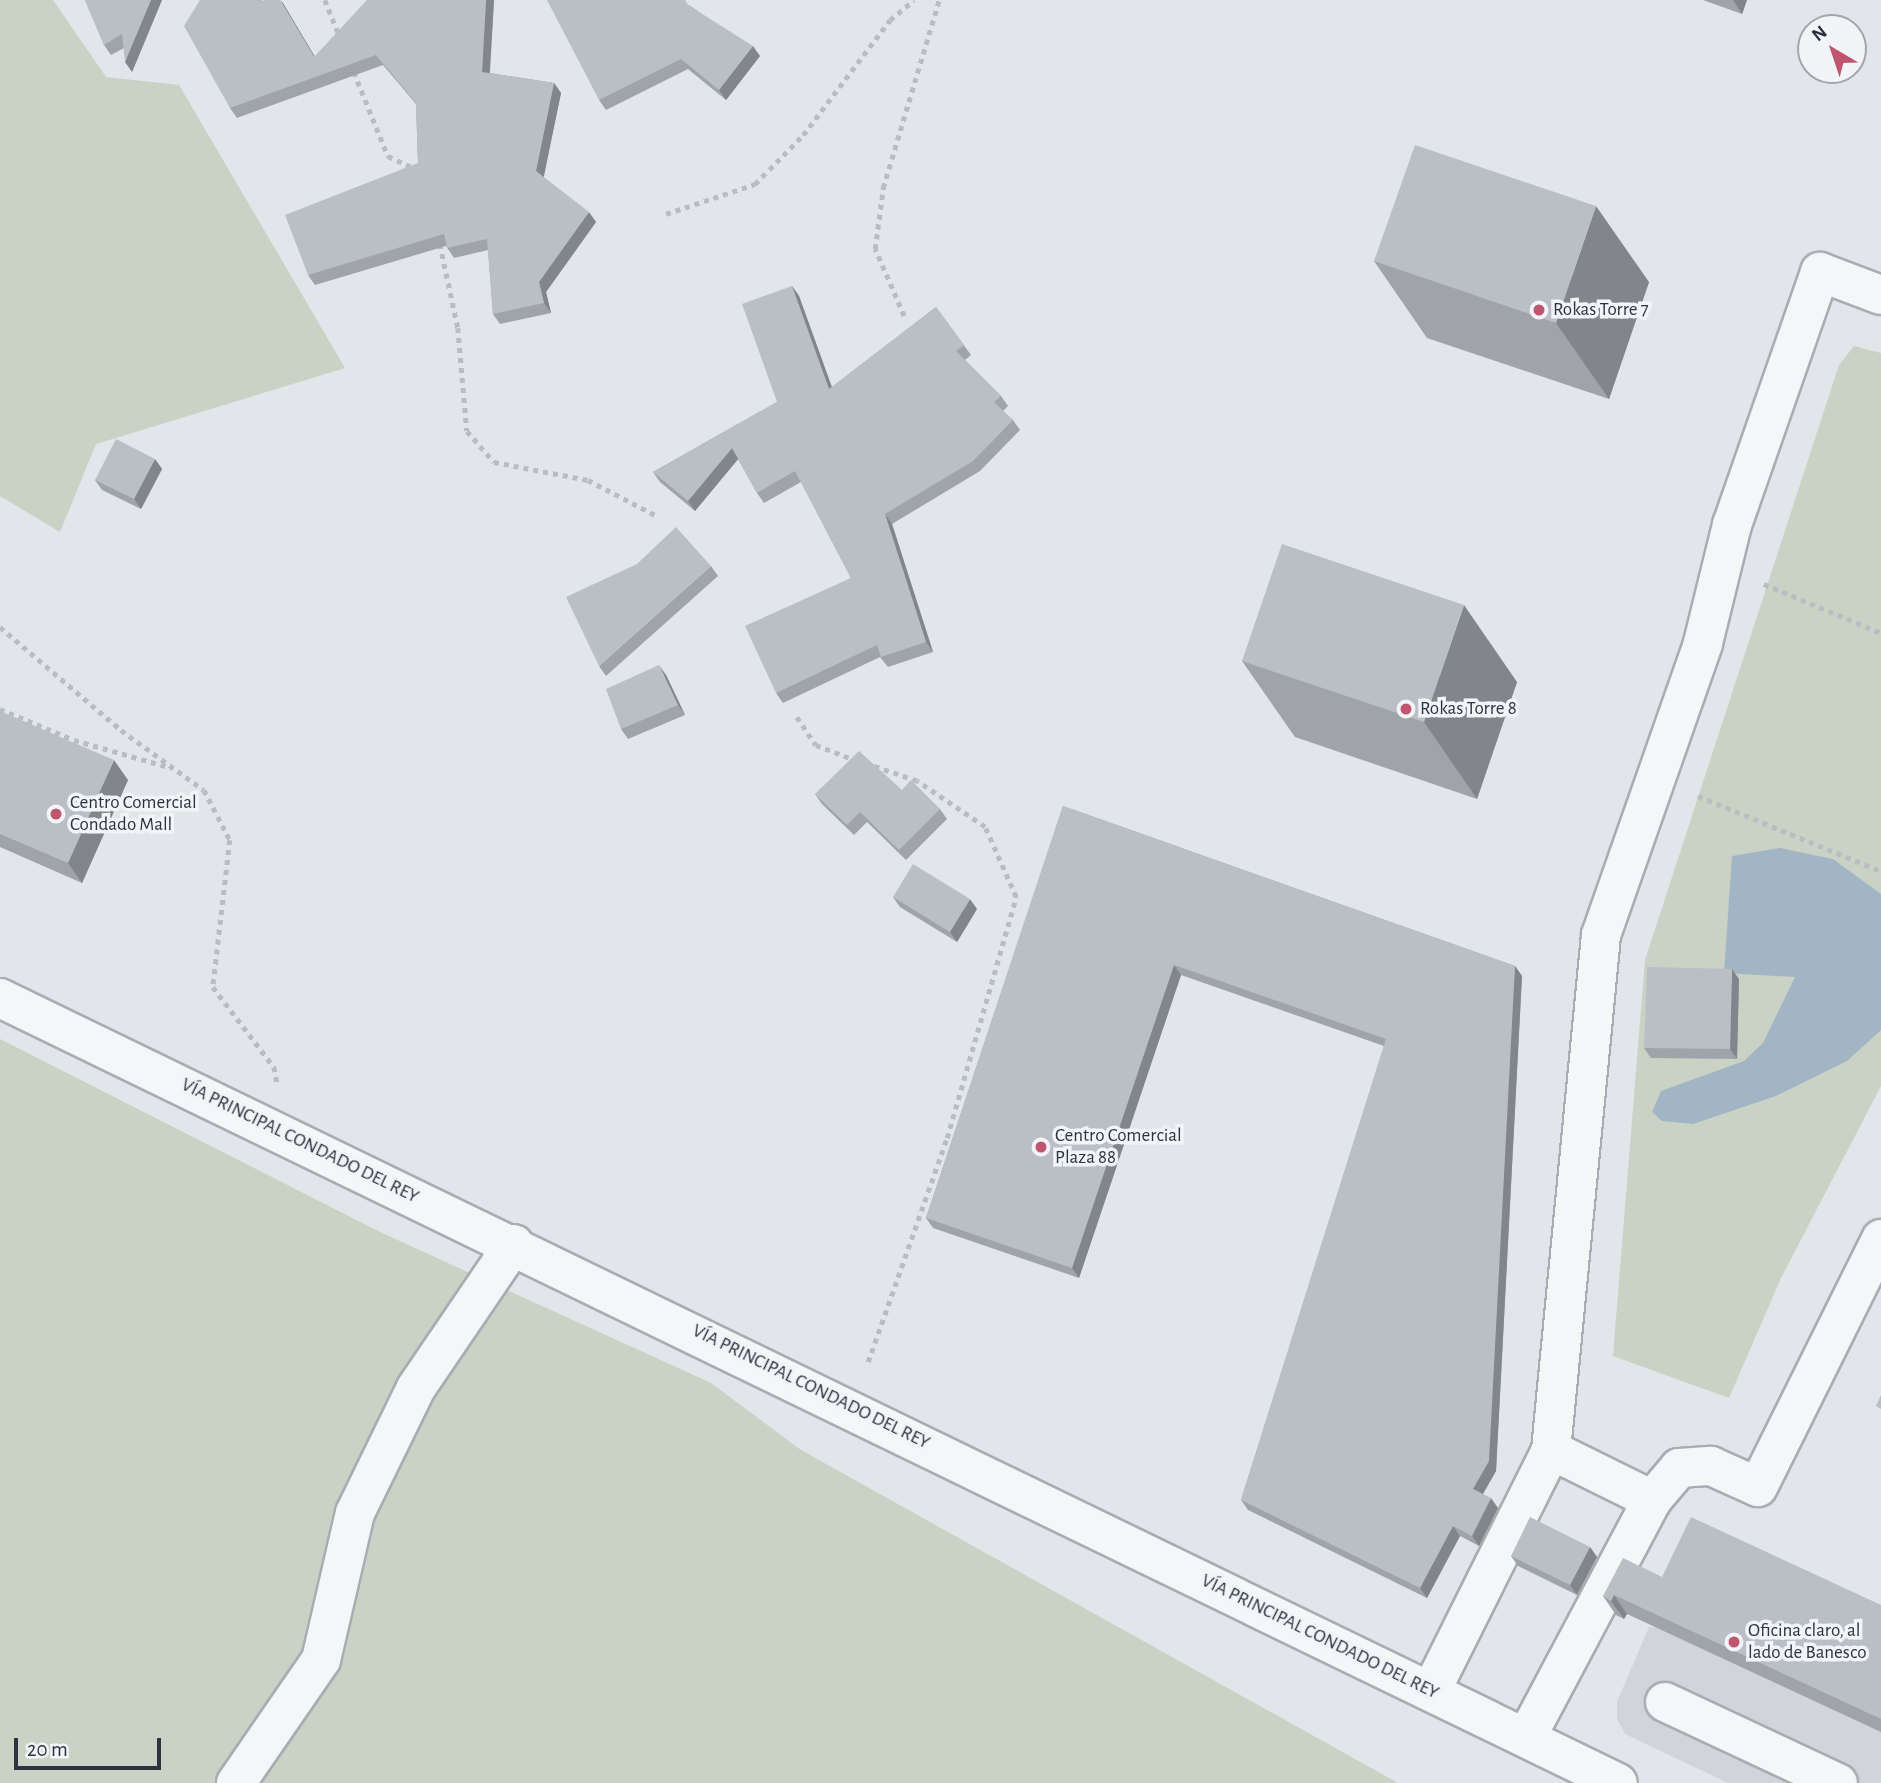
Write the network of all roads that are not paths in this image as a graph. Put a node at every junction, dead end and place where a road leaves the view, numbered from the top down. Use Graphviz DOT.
graph roads {
  1 [pos="1881,295"];
  2 [pos="0,998"];
  3 [pos="1881,1240"];
  4 [pos="514,1244"];
  5 [pos="1551,1450"];
  6 [pos="1652,1500"];
  7 [pos="1431,1691"];
  8 [pos="1665,1702"];
  9 [pos="1526,1738"];
  10 [pos="1794,1775"];
  11 [pos="236,1783"];
  12 [pos="1618,1783"];
  13 [pos="1838,1783"];
  1 -- 5 [label="street"];
  2 -- 4 [label="street, VÍA PRINCIPAL CONDADO DEL REY"];
  3 -- 6 [label="street"];
  4 -- 7 [label="street, VÍA PRINCIPAL CONDADO DEL REY"];
  4 -- 11 [label="street"];
  5 -- 6 [label="street"];
  5 -- 7 [label="street"];
  6 -- 9 [label="street"];
  7 -- 9 [label="street, VÍA PRINCIPAL CONDADO DEL REY"];
  8 -- 10 [label="street"];
  9 -- 12 [label="street, VÍA PRINCIPAL CONDADO DEL REY"];
  10 -- 13 [label="street"];
}
